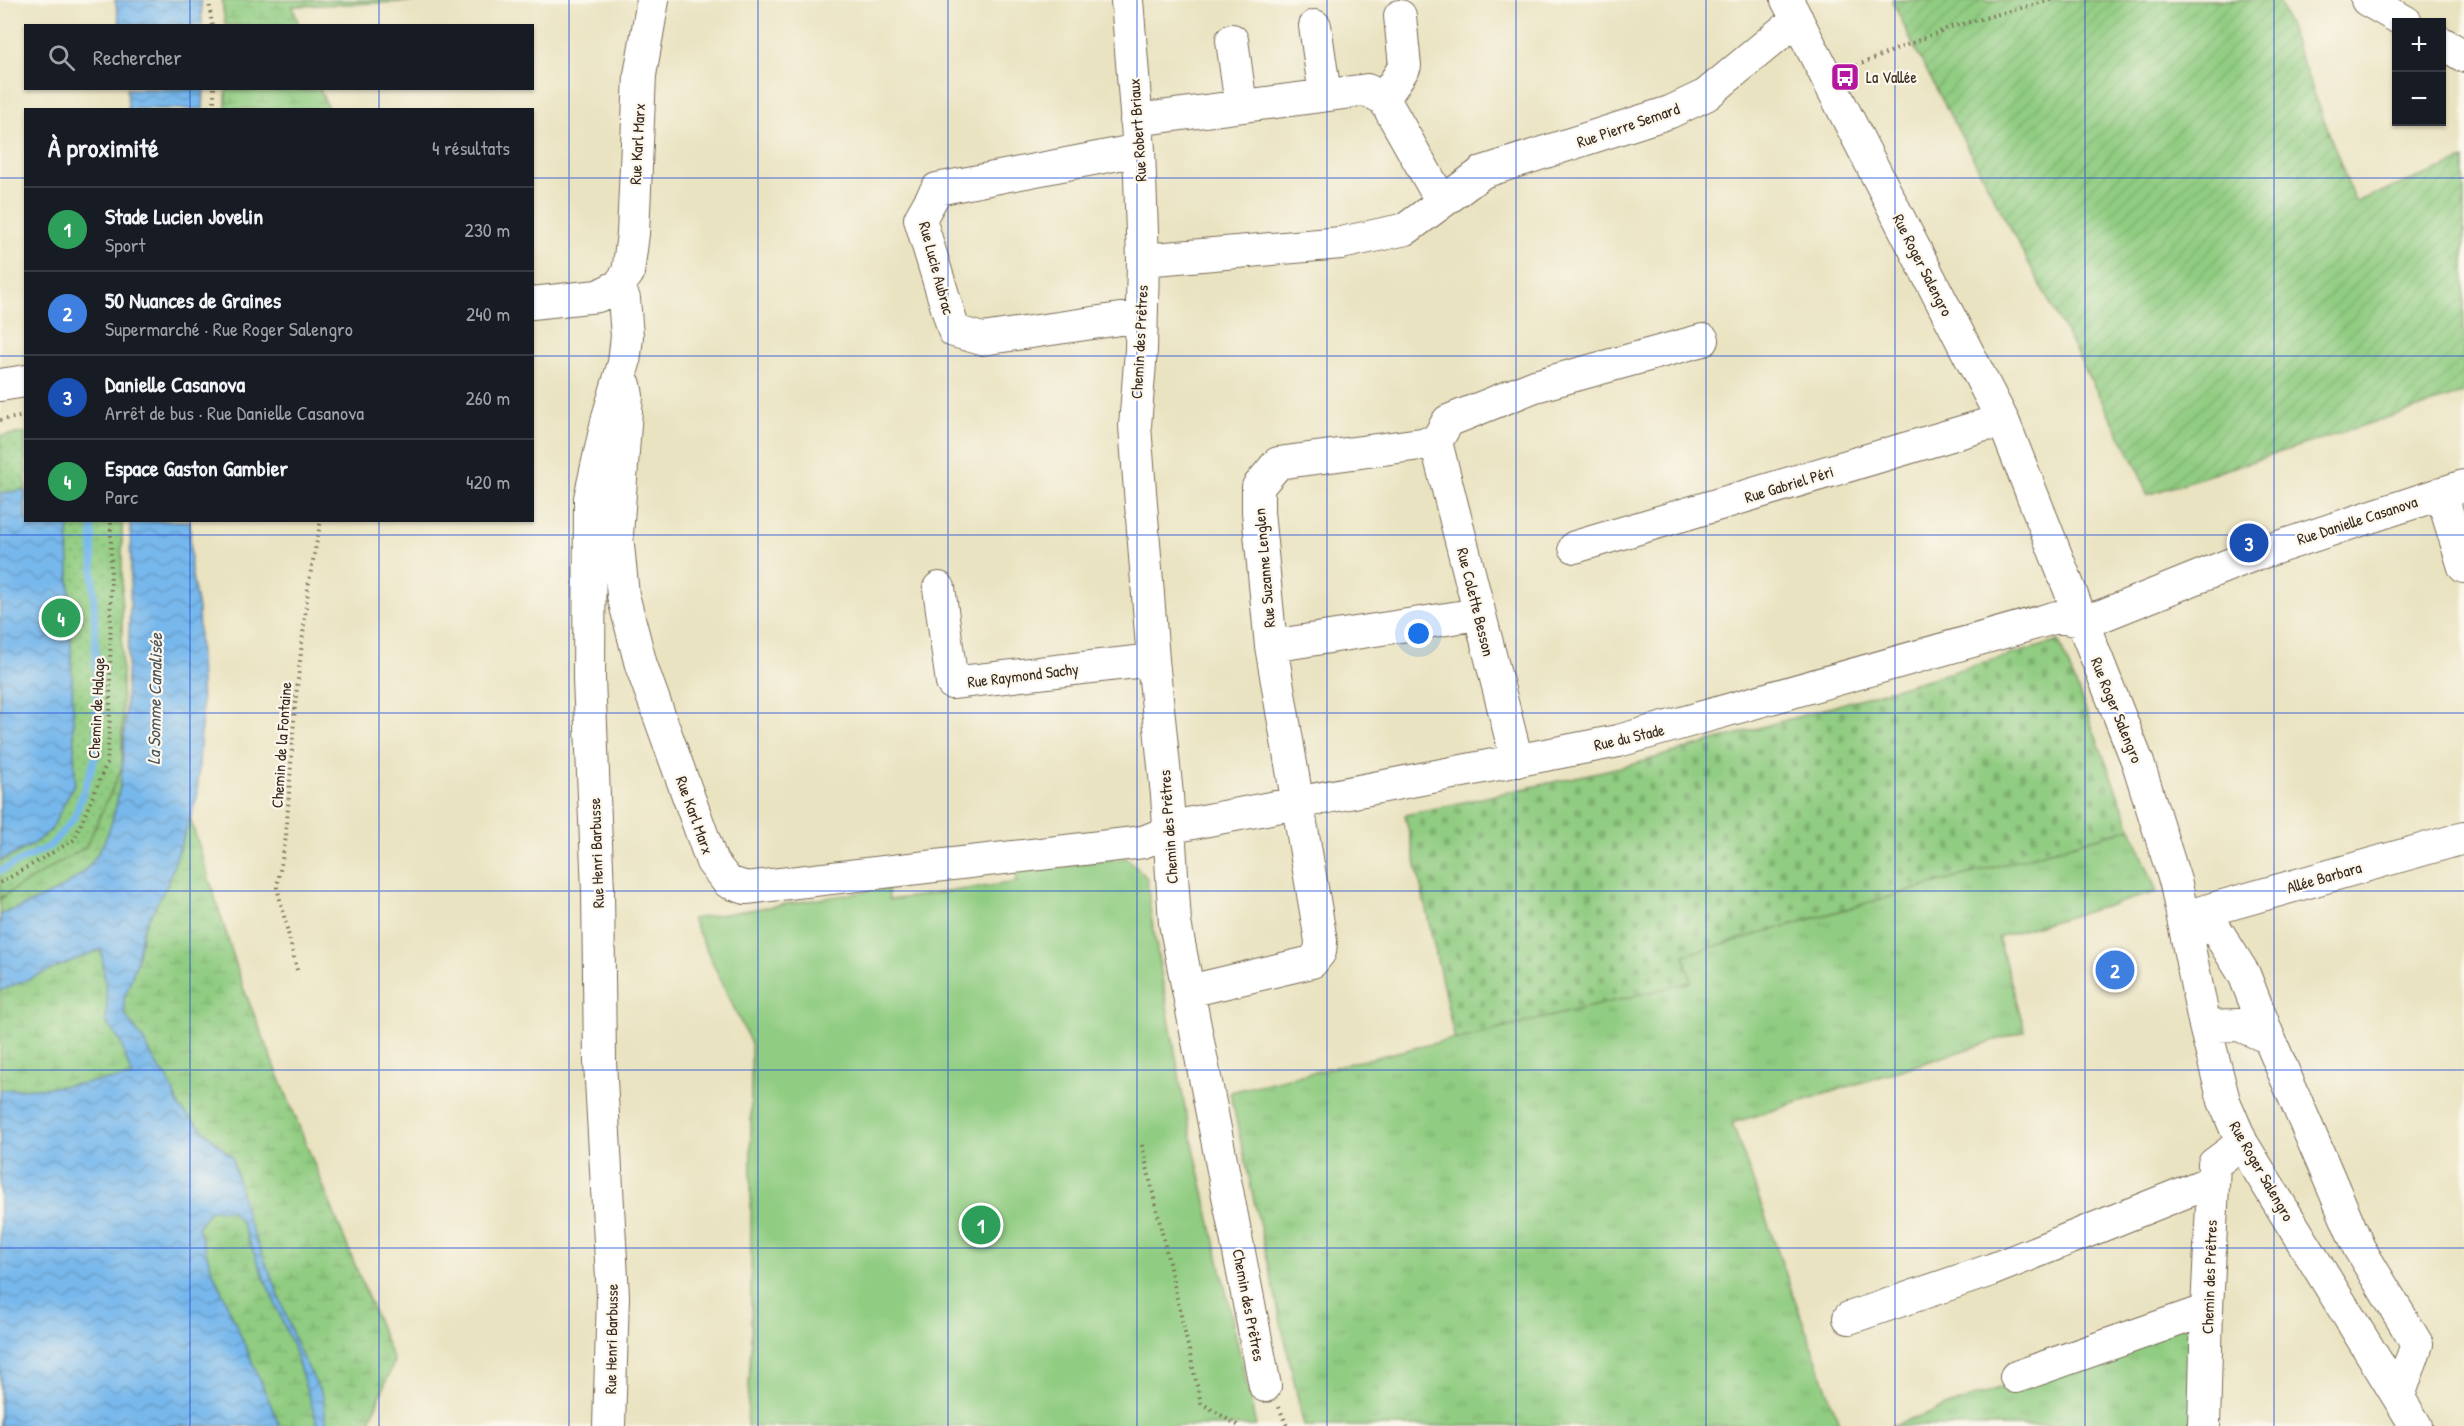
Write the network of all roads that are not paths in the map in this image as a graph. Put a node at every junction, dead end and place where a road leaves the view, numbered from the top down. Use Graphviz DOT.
graph roads {
  1 [pos="653,0"];
  2 [pos="1127,0"];
  3 [pos="2367,0"];
  4 [pos="1792,9"];
  5 [pos="1400,16"];
  6 [pos="2399,18"];
  7 [pos="1315,26"];
  8 [pos="1232,40"];
  9 [pos="2446,45"];
  10 [pos="2464,56"];
  11 [pos="1325,95"];
  12 [pos="1384,99"];
  13 [pos="1240,106"];
  14 [pos="1138,135"];
  15 [pos="1442,202"];
  16 [pos="1143,260"];
  17 [pos="618,286"];
  18 [pos="534,303"];
  19 [pos="1141,316"];
  20 [pos="1703,340"];
  21 [pos="24,381"];
  22 [pos="619,381"];
  23 [pos="0,385"];
  24 [pos="2004,423"];
  25 [pos="1436,442"];
  26 [pos="2453,489"];
  27 [pos="1575,547"];
  28 [pos="2464,567"];
  29 [pos="939,588"];
  30 [pos="1479,614"];
  31 [pos="2083,621"];
  32 [pos="1271,646"];
  33 [pos="1153,660"];
  34 [pos="1517,761"];
  35 [pos="1297,801"];
  36 [pos="1168,832"];
  37 [pos="2464,838"];
  38 [pos="2184,917"];
  39 [pos="1189,991"];
  40 [pos="2205,1026"];
  41 [pos="2269,1038"];
  42 [pos="2242,1143"];
  43 [pos="2213,1181"];
  44 [pos="2207,1310"];
  45 [pos="1849,1318"];
  46 [pos="2016,1377"];
  47 [pos="1265,1386"];
  48 [pos="2399,1396"];
  49 [pos="609,1426"];
  50 [pos="2204,1426"];
  51 [pos="2416,1426"];
  1 -- 17 [label="street, Rue Karl Marx"];
  2 -- 14 [label="street, Rue Robert Briaux"];
  3 -- 6 [label="street"];
  4 -- 15 [label="street, Rue Pierre Semard"];
  4 -- 24 [label="street, Rue Roger Salengro"];
  5 -- 12 [label="street"];
  7 -- 11 [label="street"];
  8 -- 13 [label="street"];
  9 -- 10 [label="street"];
  11 -- 12 [label="street"];
  11 -- 13 [label="street"];
  12 -- 15 [label="street"];
  13 -- 14 [label="street"];
  14 -- 16 [label="street, Rue Robert Briaux"];
  14 -- 19 [label="street, Rue Lucie Aubrac"];
  15 -- 16 [label="street, Rue Pierre Semard"];
  16 -- 19 [label="street, Chemin des Prêtres"];
  17 -- 18 [label="street"];
  17 -- 22 [label="street, Rue Henri Barbusse"];
  19 -- 33 [label="street, Chemin des Prêtres"];
  20 -- 25 [label="street"];
  21 -- 23 [label="street"];
  22 -- 36 [label="street, Rue Karl Marx"];
  22 -- 49 [label="street, Rue Henri Barbusse"];
  24 -- 27 [label="street, Rue Gabriel Péri"];
  24 -- 31 [label="street, Rue Roger Salengro"];
  25 -- 30 [label="street, Rue Colette Besson"];
  25 -- 32 [label="street, Rue Suzanne Lenglen"];
  26 -- 28 [label="street"];
  26 -- 31 [label="street, Rue Danielle Casanova"];
  29 -- 33 [label="street, Rue Raymond Sachy"];
  30 -- 32 [label="street"];
  30 -- 34 [label="street, Rue Colette Besson"];
  31 -- 34 [label="street, Rue du Stade"];
  31 -- 38 [label="street, Rue Roger Salengro"];
  32 -- 35 [label="street, Rue Suzanne Lenglen"];
  33 -- 36 [label="street, Chemin des Prêtres"];
  34 -- 35 [label="street, Rue du Stade"];
  35 -- 36 [label="street, Rue du Stade"];
  35 -- 39 [label="street, Rue Suzanne Lenglen"];
  36 -- 39 [label="street, Chemin des Prêtres"];
  37 -- 38 [label="street, Allée Barbara"];
  38 -- 40 [label="street, Rue Roger Salengro"];
  38 -- 41 [label="street"];
  39 -- 47 [label="street, Chemin des Prêtres"];
  40 -- 41 [label="street"];
  40 -- 42 [label="street, Rue Roger Salengro"];
  41 -- 48 [label="street"];
  42 -- 43 [label="street, Chemin des Prêtres"];
  42 -- 48 [label="street, Rue Roger Salengro"];
  43 -- 44 [label="street, Chemin des Prêtres"];
  43 -- 45 [label="street"];
  44 -- 46 [label="street"];
  44 -- 50 [label="street, Chemin des Prêtres"];
  48 -- 51 [label="street, Rue Roger Salengro"];
}
